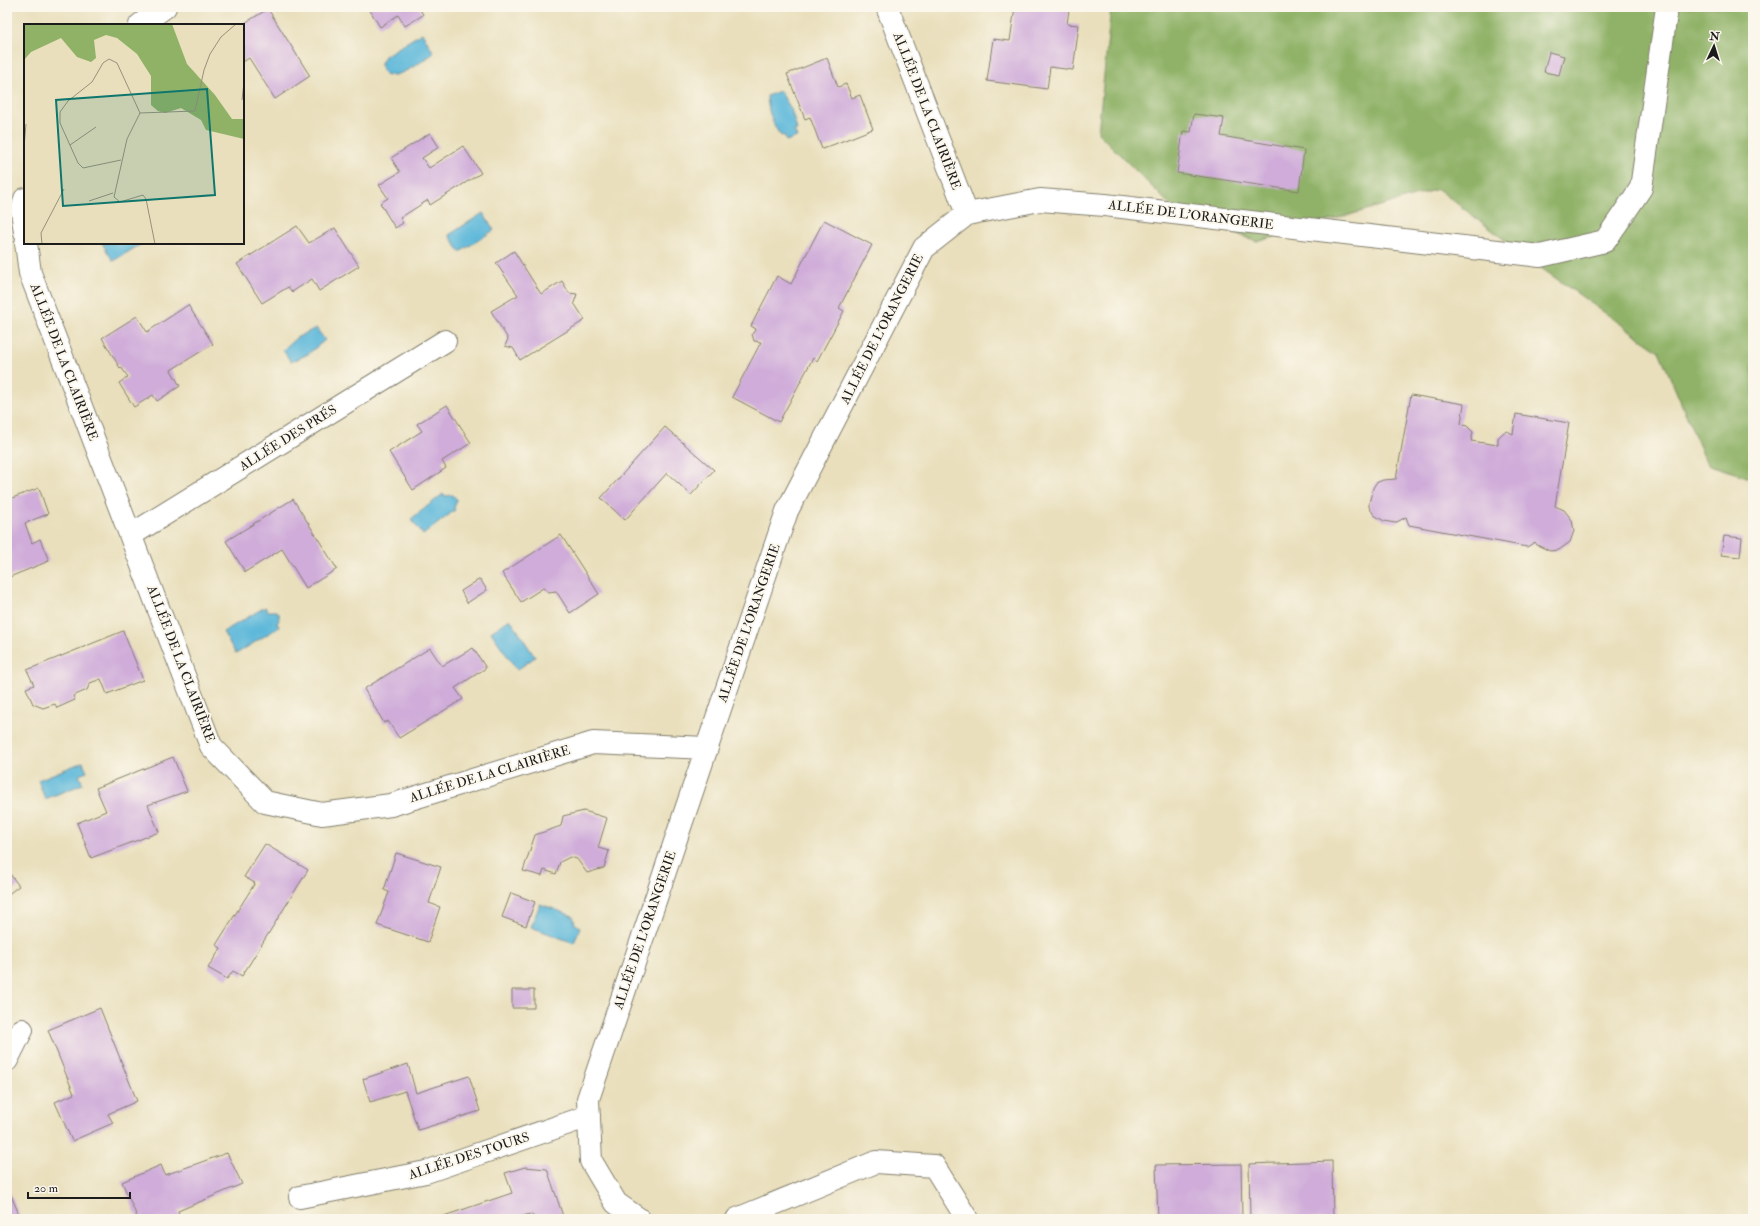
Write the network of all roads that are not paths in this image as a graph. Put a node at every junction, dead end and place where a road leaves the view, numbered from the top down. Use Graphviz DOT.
graph roads {
  1 [pos="165,7"];
  2 [pos="887,7"];
  3 [pos="1667,7"];
  4 [pos="141,24"];
  5 [pos="24,203"];
  6 [pos="967,214"];
  7 [pos="24,225"];
  8 [pos="26,244"];
  9 [pos="445,341"];
  10 [pos="131,535"];
  11 [pos="707,748"];
  12 [pos="22,1030"];
  13 [pos="7,1060"];
  14 [pos="589,1116"];
  15 [pos="300,1197"];
  16 [pos="639,1219"];
  17 [pos="737,1219"];
  18 [pos="967,1219"];
  1 -- 4 [label="street"];
  2 -- 6 [label="street, ALLÉE DE LA CLAIRIÈRE"];
  3 -- 6 [label="street, ALLÉE DE L'ORANGERIE"];
  5 -- 7 [label="street"];
  6 -- 11 [label="street, ALLÉE DE L'ORANGERIE"];
  8 -- 10 [label="street, ALLÉE DE LA CLAIRIÈRE"];
  9 -- 10 [label="street, ALLÉE DES PRÉS"];
  10 -- 11 [label="street, ALLÉE DE LA CLAIRIÈRE"];
  11 -- 14 [label="street, ALLÉE DE L'ORANGERIE"];
  12 -- 13 [label="street"];
  14 -- 15 [label="street, ALLÉE DES TOURS"];
  14 -- 16 [label="street, ALLÉE DE L'ORANGERIE"];
  17 -- 18 [label="street"];
}
